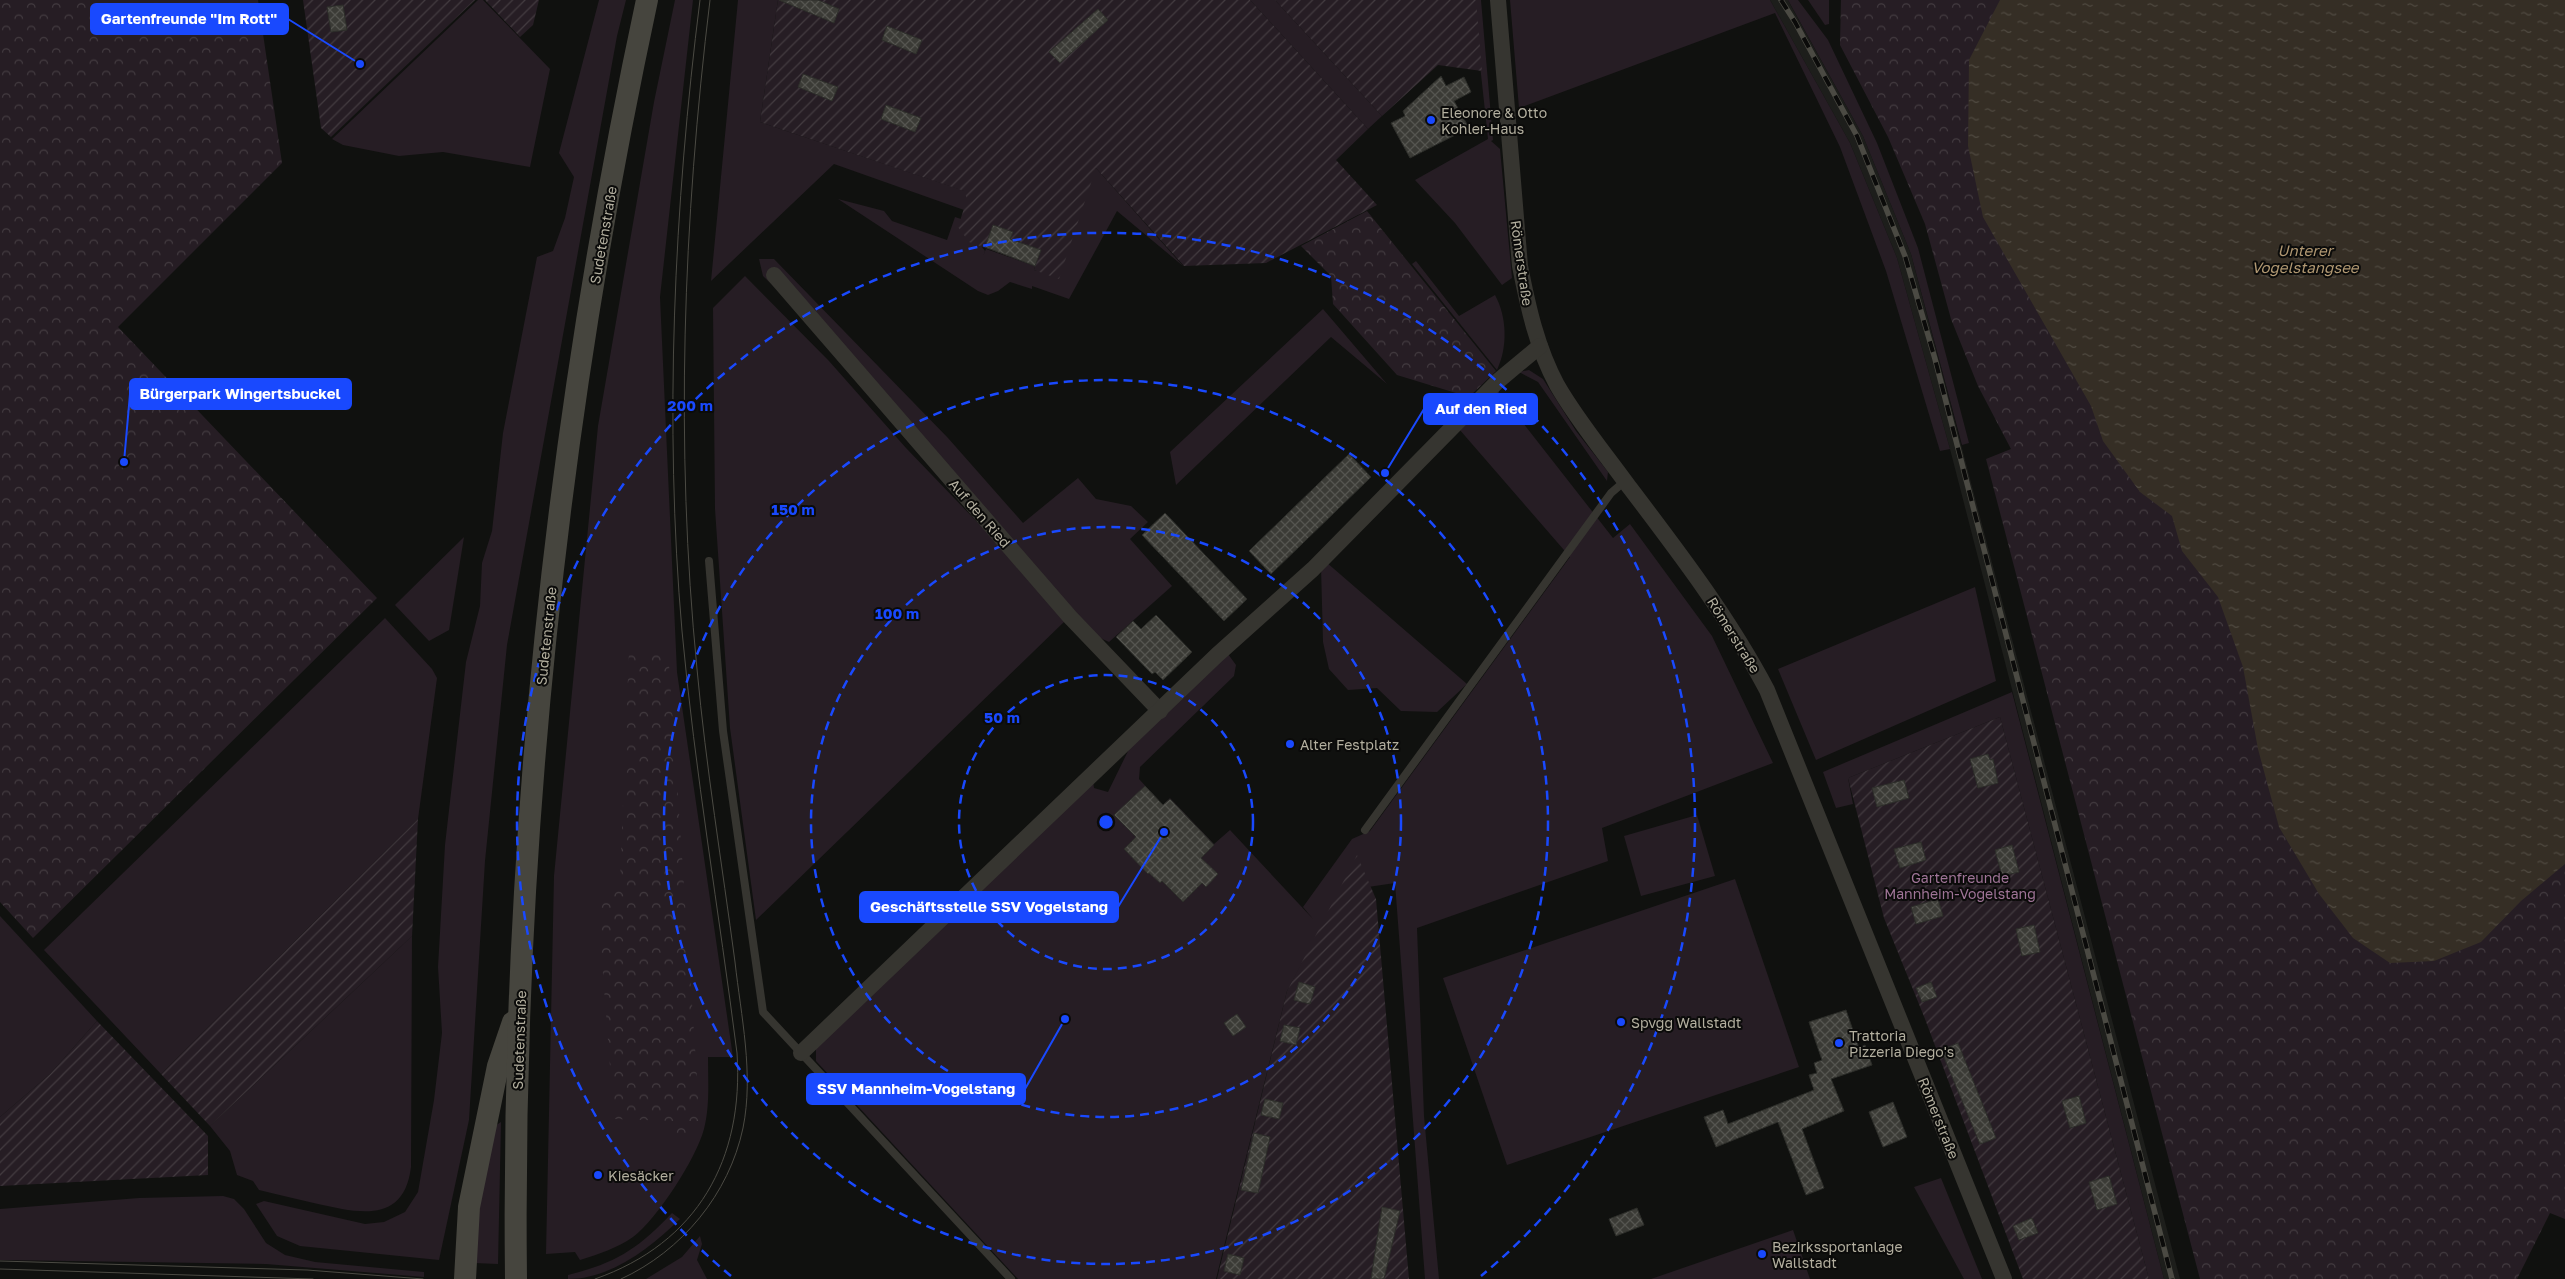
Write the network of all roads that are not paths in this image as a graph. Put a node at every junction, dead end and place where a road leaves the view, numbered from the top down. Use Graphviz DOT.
graph roads {
  1 [pos="647,0"];
  2 [pos="1498,0"];
  3 [pos="774,275"];
  4 [pos="1540,346"];
  5 [pos="1625,480"];
  6 [pos="709,561"];
  7 [pos="1160,711"];
  8 [pos="1365,830"];
  9 [pos="520,1002"];
  10 [pos="802,1053"];
  11 [pos="464,1279"];
  12 [pos="516,1279"];
  13 [pos="1010,1279"];
  14 [pos="2004,1279"];
  1 -- 9 [label="main road, Sudetenstraße"];
  2 -- 4 [label="street, Römerstraße"];
  3 -- 7 [label="street, Auf den Ried"];
  4 -- 5 [label="street, Römerstraße"];
  4 -- 7 [label="street"];
  5 -- 8 [label="lane"];
  5 -- 14 [label="street, Römerstraße"];
  6 -- 10 [label="lane"];
  7 -- 10 [label="street"];
  9 -- 11 [label="main road"];
  9 -- 12 [label="main road, Sudetenstraße"];
  10 -- 13 [label="lane"];
}
